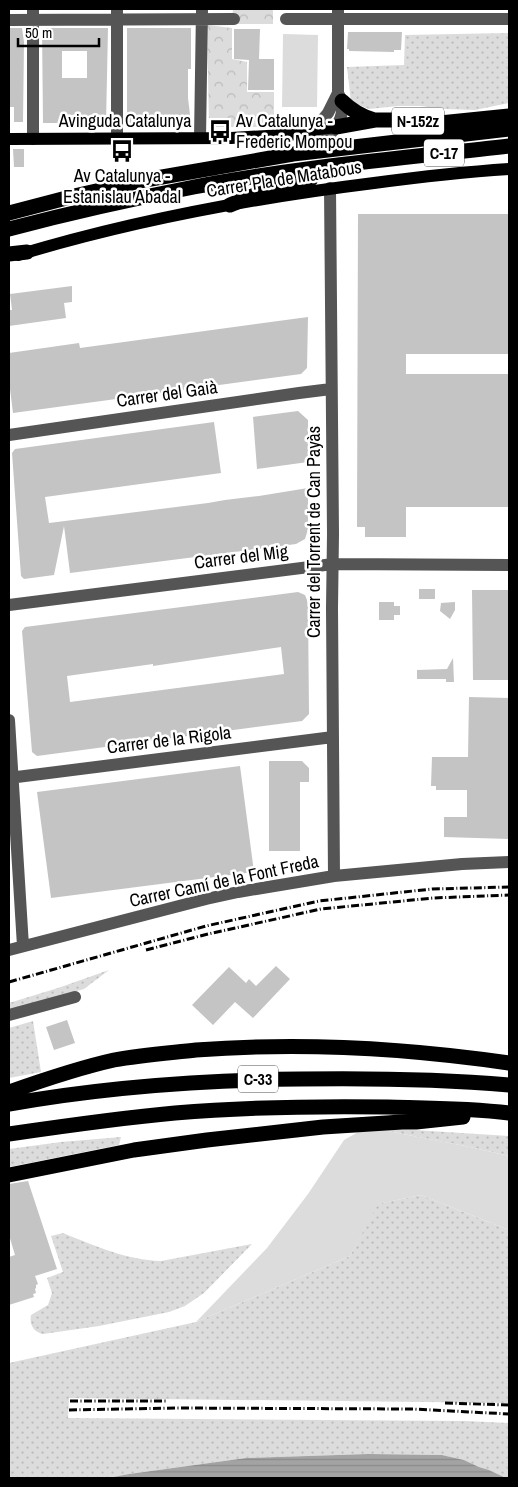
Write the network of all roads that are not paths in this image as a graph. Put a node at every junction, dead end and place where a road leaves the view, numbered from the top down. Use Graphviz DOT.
graph roads {
  1 [pos="338,13"];
  2 [pos="33,14"];
  3 [pos="117,14"];
  4 [pos="202,14"];
  5 [pos="234,19"];
  6 [pos="286,19"];
  7 [pos="509,19"];
  8 [pos="9,20"];
  9 [pos="340,97"];
  10 [pos="509,116"];
  11 [pos="375,120"];
  12 [pos="336,127"];
  13 [pos="509,129"];
  14 [pos="302,134"];
  15 [pos="117,138"];
  16 [pos="200,138"];
  17 [pos="9,139"];
  18 [pos="33,139"];
  19 [pos="509,146"];
  20 [pos="378,160"];
  21 [pos="509,169"];
  22 [pos="330,188"];
  23 [pos="230,205"];
  24 [pos="12,212"];
  25 [pos="9,229"];
  26 [pos="27,252"];
  27 [pos="9,255"];
  28 [pos="331,390"];
  29 [pos="9,435"];
  30 [pos="333,564"];
  31 [pos="509,565"];
  32 [pos="9,605"];
  33 [pos="9,720"];
  34 [pos="333,737"];
  35 [pos="11,778"];
  36 [pos="509,862"];
  37 [pos="334,876"];
  38 [pos="23,946"];
  39 [pos="9,950"];
  40 [pos="75,996"];
  41 [pos="9,1015"];
  42 [pos="509,1063"];
  43 [pos="509,1085"];
  44 [pos="9,1092"];
  45 [pos="9,1104"];
  46 [pos="506,1113"];
  47 [pos="9,1134"];
  48 [pos="9,1175"];
  1 -- 6 [label="street"];
  1 -- 7 [label="street"];
  1 -- 9 [label="street"];
  2 -- 3 [label="street"];
  2 -- 8 [label="street"];
  2 -- 18 [label="street"];
  3 -- 4 [label="street"];
  3 -- 15 [label="street"];
  4 -- 5 [label="street"];
  4 -- 16 [label="street"];
  9 -- 11 [label="highway"];
  9 -- 12 [label="street"];
  9 -- 14 [label="street"];
  10 -- 11 [label="highway, N-152z"];
  11 -- 12 [label="highway, N-152z"];
  12 -- 14 [label="main road, N-152z"];
  13 -- 24 [label="highway, C-17"];
  14 -- 16 [label="main road, Avinguda Catalunya / N-152z"];
  15 -- 16 [label="main road, Avinguda Catalunya / N-152z"];
  15 -- 18 [label="main road, Avinguda Catalunya / N-152z"];
  17 -- 18 [label="main road, Avinguda Catalunya / N-152z"];
  19 -- 20 [label="highway, C-17"];
  20 -- 23 [label="highway"];
  20 -- 25 [label="highway, C-17"];
  21 -- 22 [label="main road, Carrer Pla de Matabous"];
  22 -- 23 [label="main road, Carrer Pla de Matabous"];
  22 -- 28 [label="street, Carrer del Torrent de Can Payàs"];
  23 -- 26 [label="main road, Carrer Pla de Matabous"];
  26 -- 27 [label="highway"];
  28 -- 29 [label="street, Carrer del Gaià"];
  28 -- 30 [label="street, Carrer del Torrent de Can Payàs"];
  30 -- 31 [label="street, Carrer del Mig"];
  30 -- 32 [label="street, Carrer del Mig"];
  30 -- 34 [label="street, Carrer del Torrent de Can Payàs"];
  33 -- 35 [label="street"];
  34 -- 35 [label="street, Carrer de la Rigola"];
  34 -- 37 [label="street, Carrer del Torrent de Can Payàs"];
  35 -- 38 [label="street"];
  36 -- 37 [label="street, Carrer Camí de la Font Freda"];
  37 -- 38 [label="street, Carrer Camí de la Font Freda"];
  38 -- 39 [label="street, Carrer Camí de la Font Freda"];
  40 -- 41 [label="street"];
  42 -- 44 [label="highway"];
  43 -- 45 [label="highway, C-33"];
  46 -- 47 [label="highway, C-33"];
  46 -- 48 [label="highway"];
}
